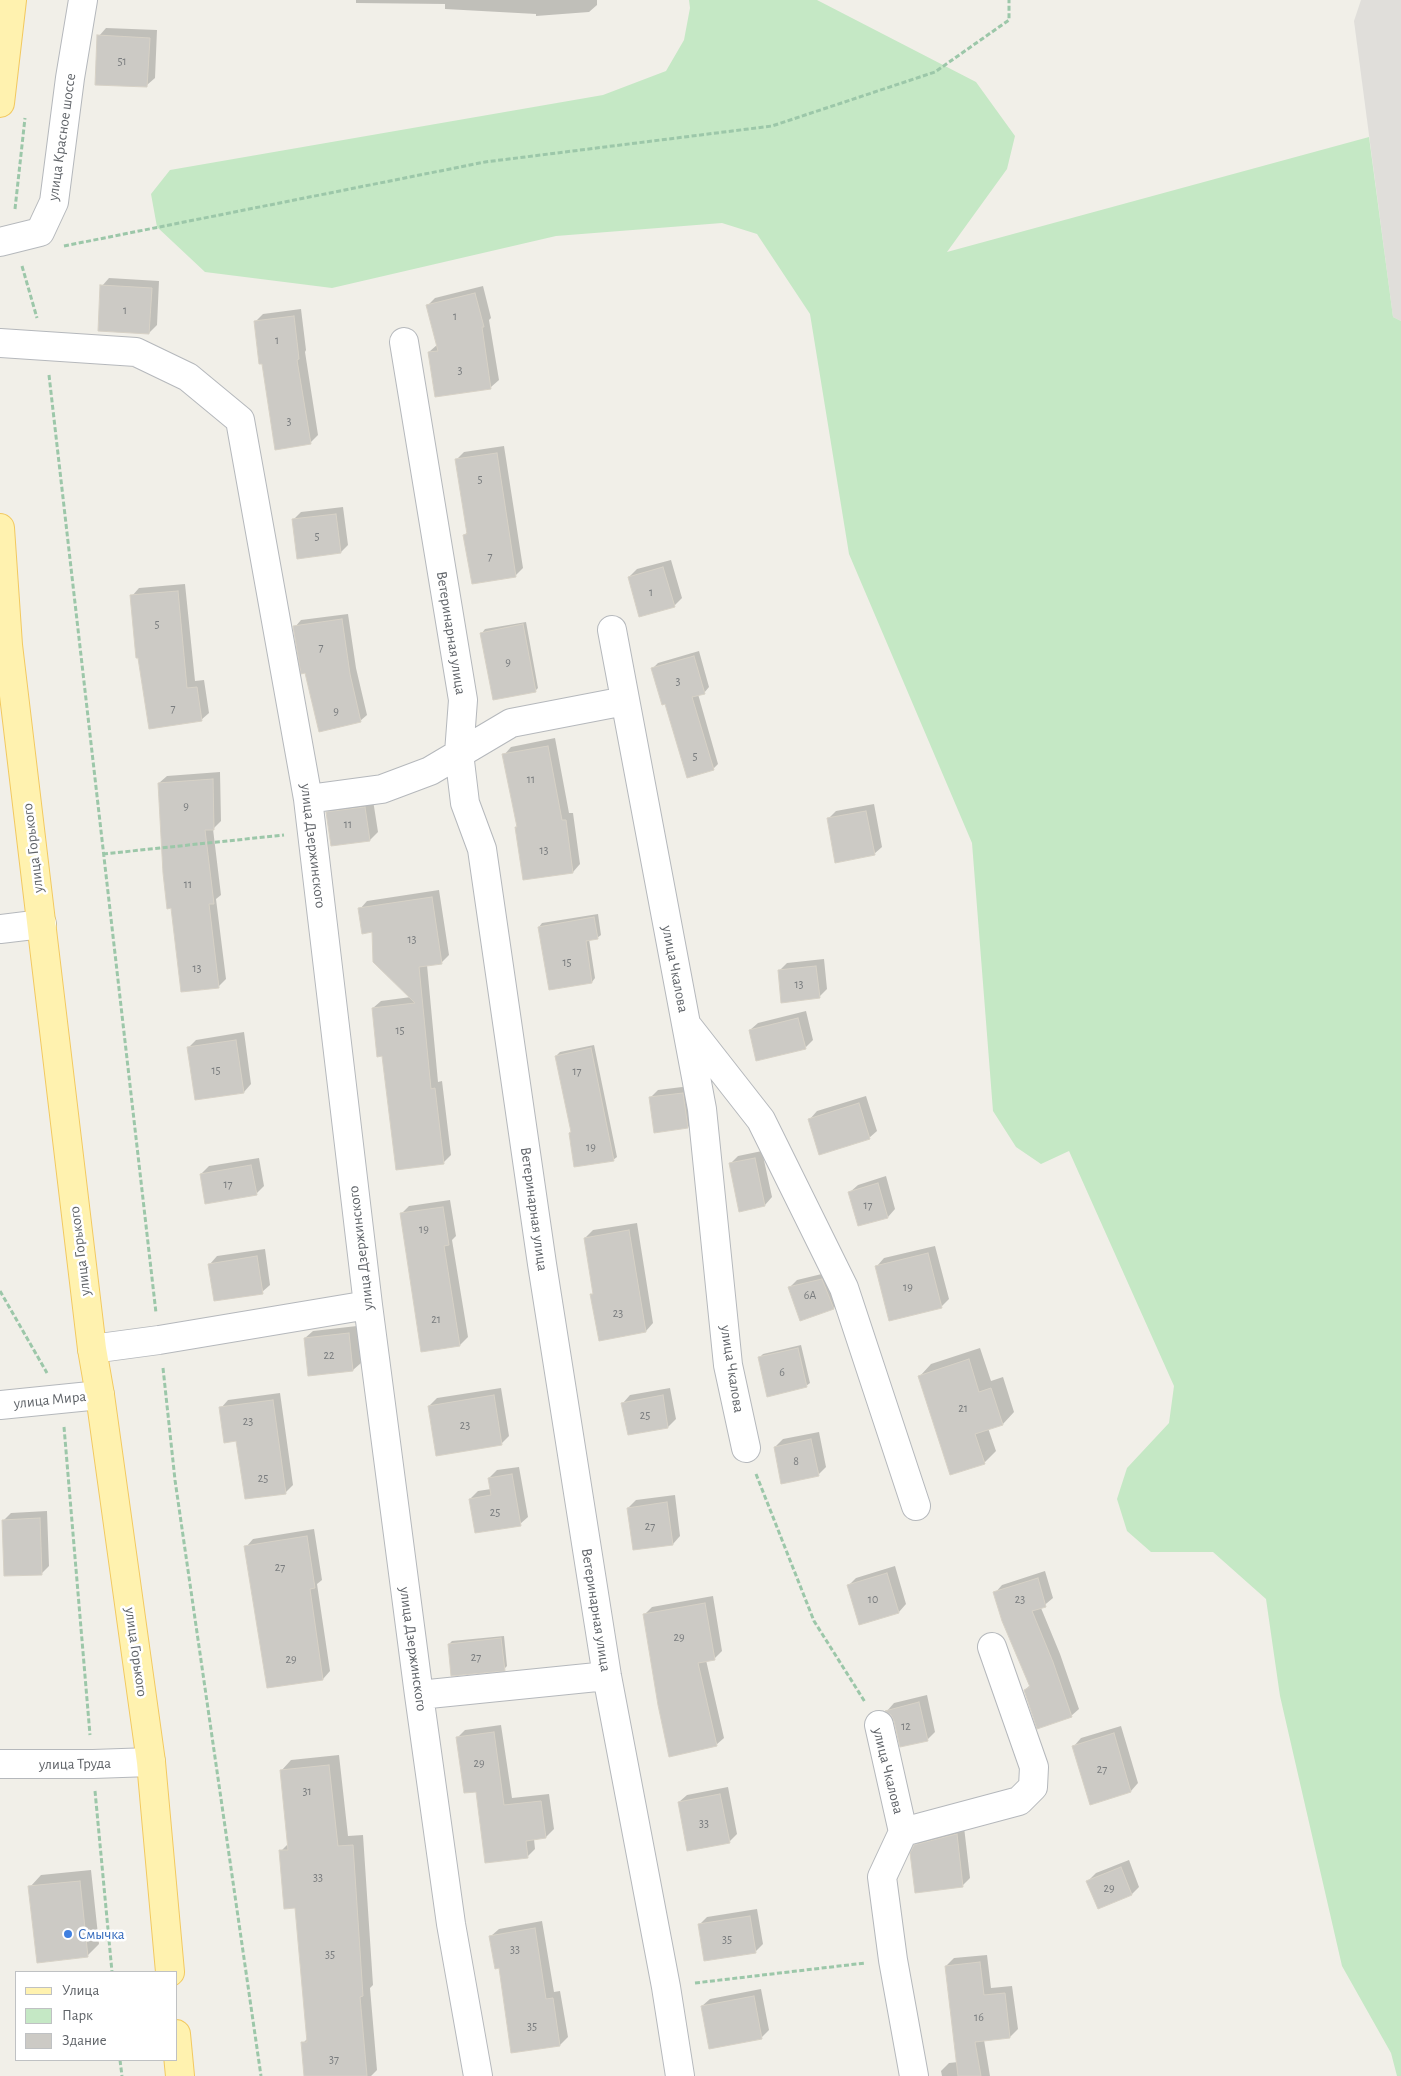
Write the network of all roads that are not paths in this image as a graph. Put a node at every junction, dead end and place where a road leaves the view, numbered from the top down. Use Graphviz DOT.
graph roads {
  1 [pos="12,0"];
  2 [pos="83,0"];
  3 [pos="13,106"];
  4 [pos="6,240"];
  5 [pos="404,342"];
  6 [pos="0,344"];
  7 [pos="0,528"];
  8 [pos="612,630"];
  9 [pos="4,646"];
  10 [pos="625,701"];
  11 [pos="459,753"];
  12 [pos="308,799"];
  13 [pos="42,924"];
  14 [pos="0,929"];
  15 [pos="686,1024"];
  16 [pos="368,1305"];
  17 [pos="92,1349"];
  18 [pos="100,1395"];
  19 [pos="0,1405"];
  20 [pos="746,1448"];
  21 [pos="916,1506"];
  22 [pos="992,1646"];
  23 [pos="607,1676"];
  24 [pos="419,1695"];
  25 [pos="879,1725"];
  26 [pos="151,1762"];
  27 [pos="0,1764"];
  28 [pos="903,1832"];
  29 [pos="170,1971"];
  30 [pos="178,2055"];
  31 [pos="180,2076"];
  32 [pos="478,2076"];
  33 [pos="680,2076"];
  34 [pos="914,2076"];
  1 -- 3 [label="main road"];
  2 -- 4 [label="street, улица Красное шоссе"];
  5 -- 11 [label="street, Ветеринарная улица"];
  6 -- 12 [label="street, улица Дзержинского"];
  7 -- 9 [label="main road, улица Горького"];
  8 -- 10 [label="street, улица Чкалова"];
  9 -- 13 [label="main road, улица Горького"];
  10 -- 11 [label="street"];
  10 -- 15 [label="street, улица Чкалова"];
  11 -- 12 [label="street"];
  11 -- 23 [label="street, Ветеринарная улица"];
  12 -- 16 [label="street, улица Дзержинского"];
  13 -- 14 [label="street"];
  13 -- 17 [label="main road, улица Горького"];
  15 -- 20 [label="street, улица Чкалова"];
  15 -- 21 [label="street"];
  16 -- 17 [label="street"];
  16 -- 24 [label="street, улица Дзержинского"];
  17 -- 18 [label="main road, улица Горького"];
  18 -- 19 [label="street, улица Мира"];
  18 -- 26 [label="main road, улица Горького"];
  22 -- 28 [label="street"];
  23 -- 24 [label="street"];
  23 -- 33 [label="street, Ветеринарная улица"];
  24 -- 32 [label="street, улица Дзержинского"];
  25 -- 28 [label="street, улица Чкалова"];
  26 -- 27 [label="street, улица Труда"];
  26 -- 29 [label="main road, улица Горького"];
  28 -- 34 [label="street, улица Чкалова"];
  30 -- 31 [label="main road"];
}
